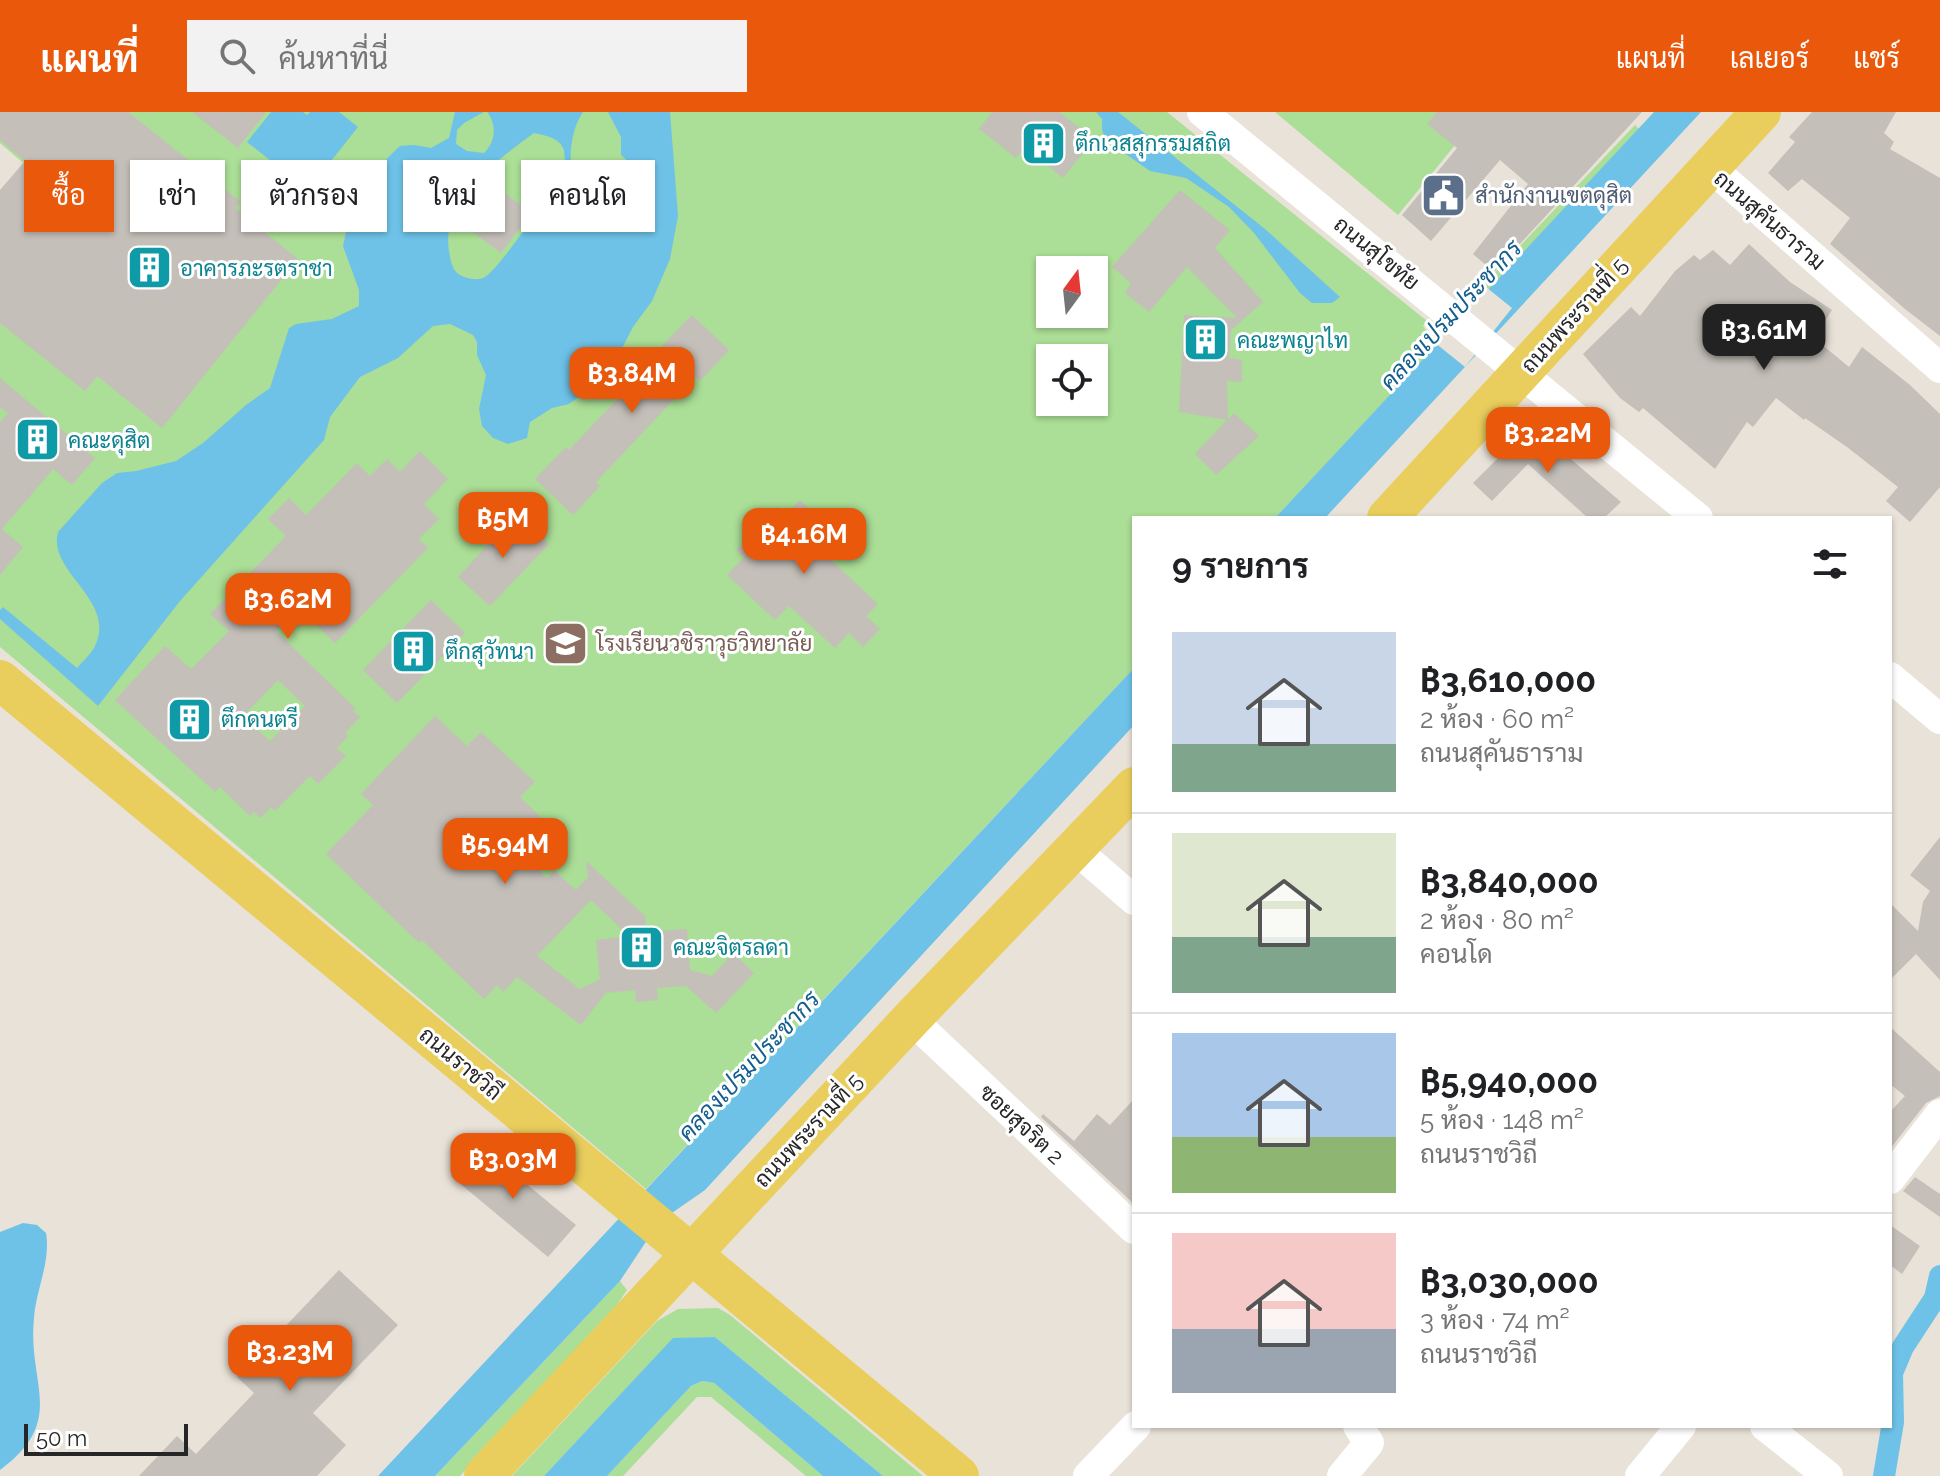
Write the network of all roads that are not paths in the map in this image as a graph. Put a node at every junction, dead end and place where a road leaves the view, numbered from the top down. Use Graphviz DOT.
graph roads {
  1 [pos="1202,112"];
  2 [pos="1761,112"];
  3 [pos="1709,166"];
  4 [pos="1940,368"];
  5 [pos="1522,372"];
  6 [pos="1389,516"];
  7 [pos="1696,516"];
  8 [pos="1892,679"];
  9 [pos="0,680"];
  10 [pos="1940,719"];
  11 [pos="1132,789"];
  12 [pos="1075,849"];
  13 [pos="1132,898"];
  14 [pos="911,1019"];
  15 [pos="1940,1114"];
  16 [pos="1892,1176"];
  17 [pos="1132,1227"];
  18 [pos="693,1254"];
  19 [pos="1134,1428"];
  20 [pos="1359,1428"];
  21 [pos="1679,1428"];
  22 [pos="1768,1428"];
  23 [pos="484,1476"];
  24 [pos="959,1476"];
  25 [pos="1088,1476"];
  26 [pos="1342,1476"];
  27 [pos="1640,1476"];
  28 [pos="1828,1476"];
  1 -- 5 [label="street, ถนนสุโขทัย"];
  2 -- 3 [label="main road, ถนนพระรามที่ 5"];
  3 -- 4 [label="street, ถนนสุคันธาราม"];
  3 -- 5 [label="main road, ถนนพระรามที่ 5"];
  5 -- 6 [label="main road, ถนนพระรามที่ 5"];
  5 -- 7 [label="street, ถนนสุโขทัย"];
  8 -- 10 [label="street"];
  9 -- 18 [label="main road, ถนนราชวิถี"];
  11 -- 12 [label="main road, ถนนพระรามที่ 5"];
  12 -- 13 [label="street"];
  12 -- 14 [label="main road, ถนนพระรามที่ 5"];
  14 -- 17 [label="street, ซอยสุจริต 2"];
  14 -- 18 [label="main road, ถนนพระรามที่ 5"];
  15 -- 16 [label="street"];
  18 -- 23 [label="main road, ถนนพระรามที่ 5"];
  18 -- 24 [label="main road, ถนนราชวิถี"];
  19 -- 25 [label="street"];
  20 -- 26 [label="street"];
  21 -- 27 [label="street"];
  22 -- 28 [label="street"];
}
